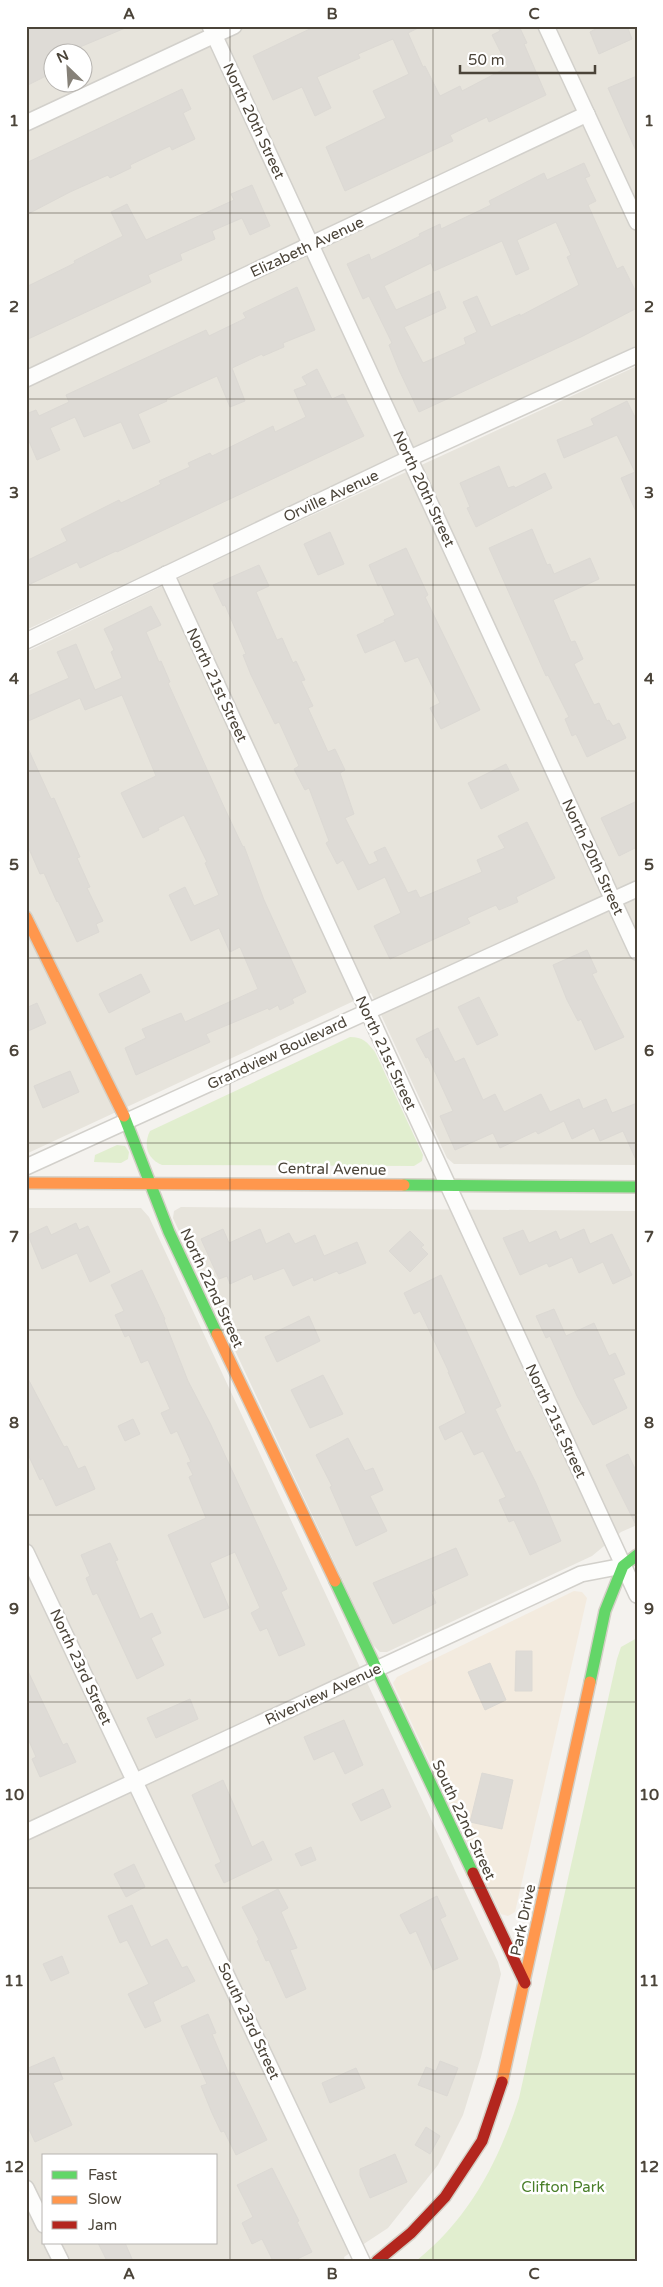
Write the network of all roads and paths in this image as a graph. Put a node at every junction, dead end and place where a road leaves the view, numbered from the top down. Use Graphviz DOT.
graph roads {
  1 [pos="234,26"];
  2 [pos="546,26"];
  3 [pos="212,31"];
  4 [pos="587,114"];
  5 [pos="26,123"];
  6 [pos="637,222"];
  7 [pos="311,245"];
  8 [pos="637,355"];
  9 [pos="26,379"];
  10 [pos="410,458"];
  11 [pos="166,574"];
  12 [pos="26,641"];
  13 [pos="637,889"];
  14 [pos="613,900"];
  15 [pos="26,916"];
  16 [pos="637,952"];
  17 [pos="367,1012"];
  18 [pos="127,1122"];
  19 [pos="26,1167"];
  20 [pos="150,1182"];
  21 [pos="26,1183"];
  22 [pos="447,1186"];
  23 [pos="637,1188"];
  24 [pos="26,1552"];
  25 [pos="637,1555"];
  26 [pos="623,1566"];
  27 [pos="637,1595"];
  28 [pos="376,1670"];
  29 [pos="135,1782"];
  30 [pos="26,1832"];
  31 [pos="525,1983"];
  32 [pos="26,2188"];
  33 [pos="42,2221"];
  34 [pos="52,2244"];
  35 [pos="61,2261"];
  36 [pos="362,2261"];
  37 [pos="377,2261"];
  1 -- 3 [label="street"];
  2 -- 4 [label="street"];
  3 -- 5 [label="street"];
  3 -- 7 [label="street, North 20th Street"];
  4 -- 6 [label="street"];
  4 -- 7 [label="street, Elizabeth Avenue"];
  7 -- 9 [label="street, Elizabeth Avenue"];
  7 -- 10 [label="street, North 20th Street"];
  8 -- 10 [label="street, Orville Avenue"];
  10 -- 11 [label="street, Orville Avenue"];
  10 -- 14 [label="street, North 20th Street"];
  11 -- 12 [label="street, Orville Avenue"];
  11 -- 17 [label="street, North 21st Street"];
  13 -- 14 [label="street, Grandview Boulevard"];
  14 -- 16 [label="street, North 20th Street"];
  14 -- 17 [label="street, Grandview Boulevard"];
  15 -- 18 [label="main road, North 22nd Street"];
  17 -- 18 [label="street, Grandview Boulevard"];
  17 -- 22 [label="street, North 21st Street"];
  18 -- 19 [label="street, Grandview Boulevard"];
  18 -- 20 [label="main road, North 22nd Street"];
  20 -- 21 [label="main road, Central Avenue"];
  20 -- 22 [label="main road, Central Avenue"];
  20 -- 28 [label="main road, North 22nd Street"];
  22 -- 23 [label="main road, Central Avenue"];
  22 -- 26 [label="street, North 21st Street"];
  24 -- 29 [label="street, North 23rd Street"];
  25 -- 26 [label="main road"];
  26 -- 27 [label="street, North 21st Street"];
  26 -- 28 [label="street, Riverview Avenue"];
  26 -- 31 [label="main road, Park Drive"];
  28 -- 29 [label="street, Riverview Avenue"];
  28 -- 31 [label="main road, South 22nd Street"];
  29 -- 30 [label="street, Riverview Avenue"];
  29 -- 36 [label="street, South 23rd Street"];
  31 -- 37 [label="main road, Park Drive"];
  32 -- 33 [label="street"];
  34 -- 35 [label="street"];
}
